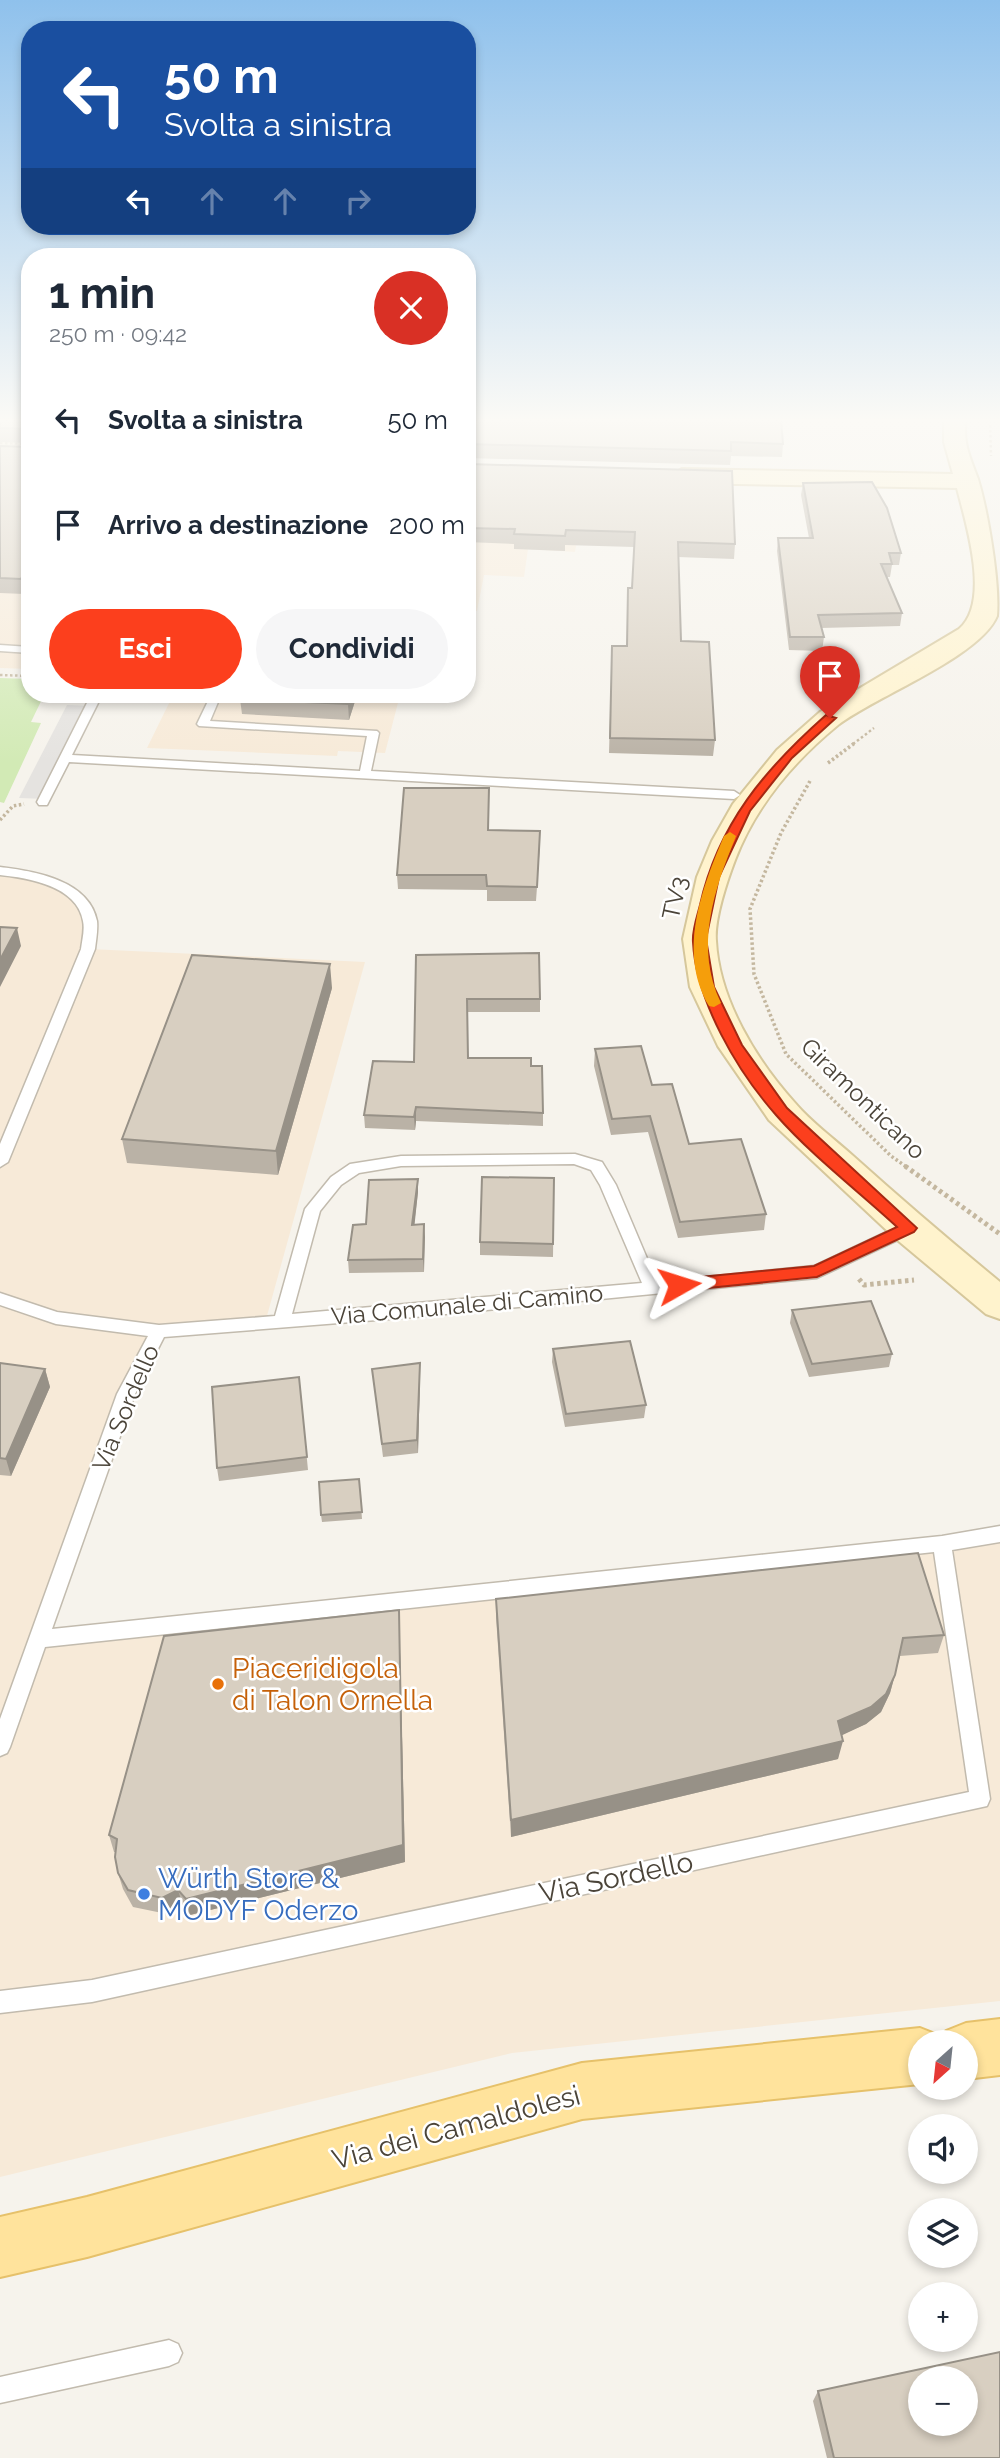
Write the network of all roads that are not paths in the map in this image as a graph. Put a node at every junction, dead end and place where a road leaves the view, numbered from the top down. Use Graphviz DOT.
graph roads {
  1 [pos="978,535"];
  2 [pos="0,648"];
  3 [pos="21,649"];
  4 [pos="92,703"];
  5 [pos="212,703"];
  6 [pos="64,758"];
  7 [pos="365,772"];
  8 [pos="734,795"];
  9 [pos="43,802"];
  10 [pos="0,871"];
  11 [pos="0,1162"];
  12 [pos="909,1228"];
  13 [pos="652,1288"];
  14 [pos="0,1299"];
  15 [pos="1000,1304"];
  16 [pos="282,1322"];
  17 [pos="159,1331"];
  18 [pos="1000,1534"];
  19 [pos="942,1544"];
  20 [pos="38,1639"];
  21 [pos="0,1747"];
  22 [pos="0,2002"];
  23 [pos="1000,2047"];
  24 [pos="978,2050"];
  25 [pos="908,2057"];
  26 [pos="0,2247"];
  27 [pos="169,2353"];
  28 [pos="0,2390"];
  1 -- 12 [label="street"];
  2 -- 3 [label="lane"];
  4 -- 6 [label="lane"];
  5 -- 7 [label="lane"];
  6 -- 7 [label="lane"];
  6 -- 9 [label="lane"];
  7 -- 8 [label="lane"];
  10 -- 11 [label="lane"];
  12 -- 13 [label="lane, Via Comunale di Camino"];
  12 -- 15 [label="street"];
  13 -- 16 [label="lane, Via Comunale di Camino"];
  13 -- 16 [label="lane"];
  14 -- 17 [label="lane, Via Sordello"];
  16 -- 17 [label="lane, Via Comunale di Camino"];
  17 -- 20 [label="lane, Via Sordello"];
  18 -- 19 [label="lane"];
  19 -- 20 [label="lane"];
  19 -- 22 [label="lane, Via Sordello"];
  20 -- 21 [label="lane, Via Sordello"];
  23 -- 24 [label="main road"];
  25 -- 26 [label="main road, Via dei Camaldolesi"];
  27 -- 28 [label="lane"];
}
